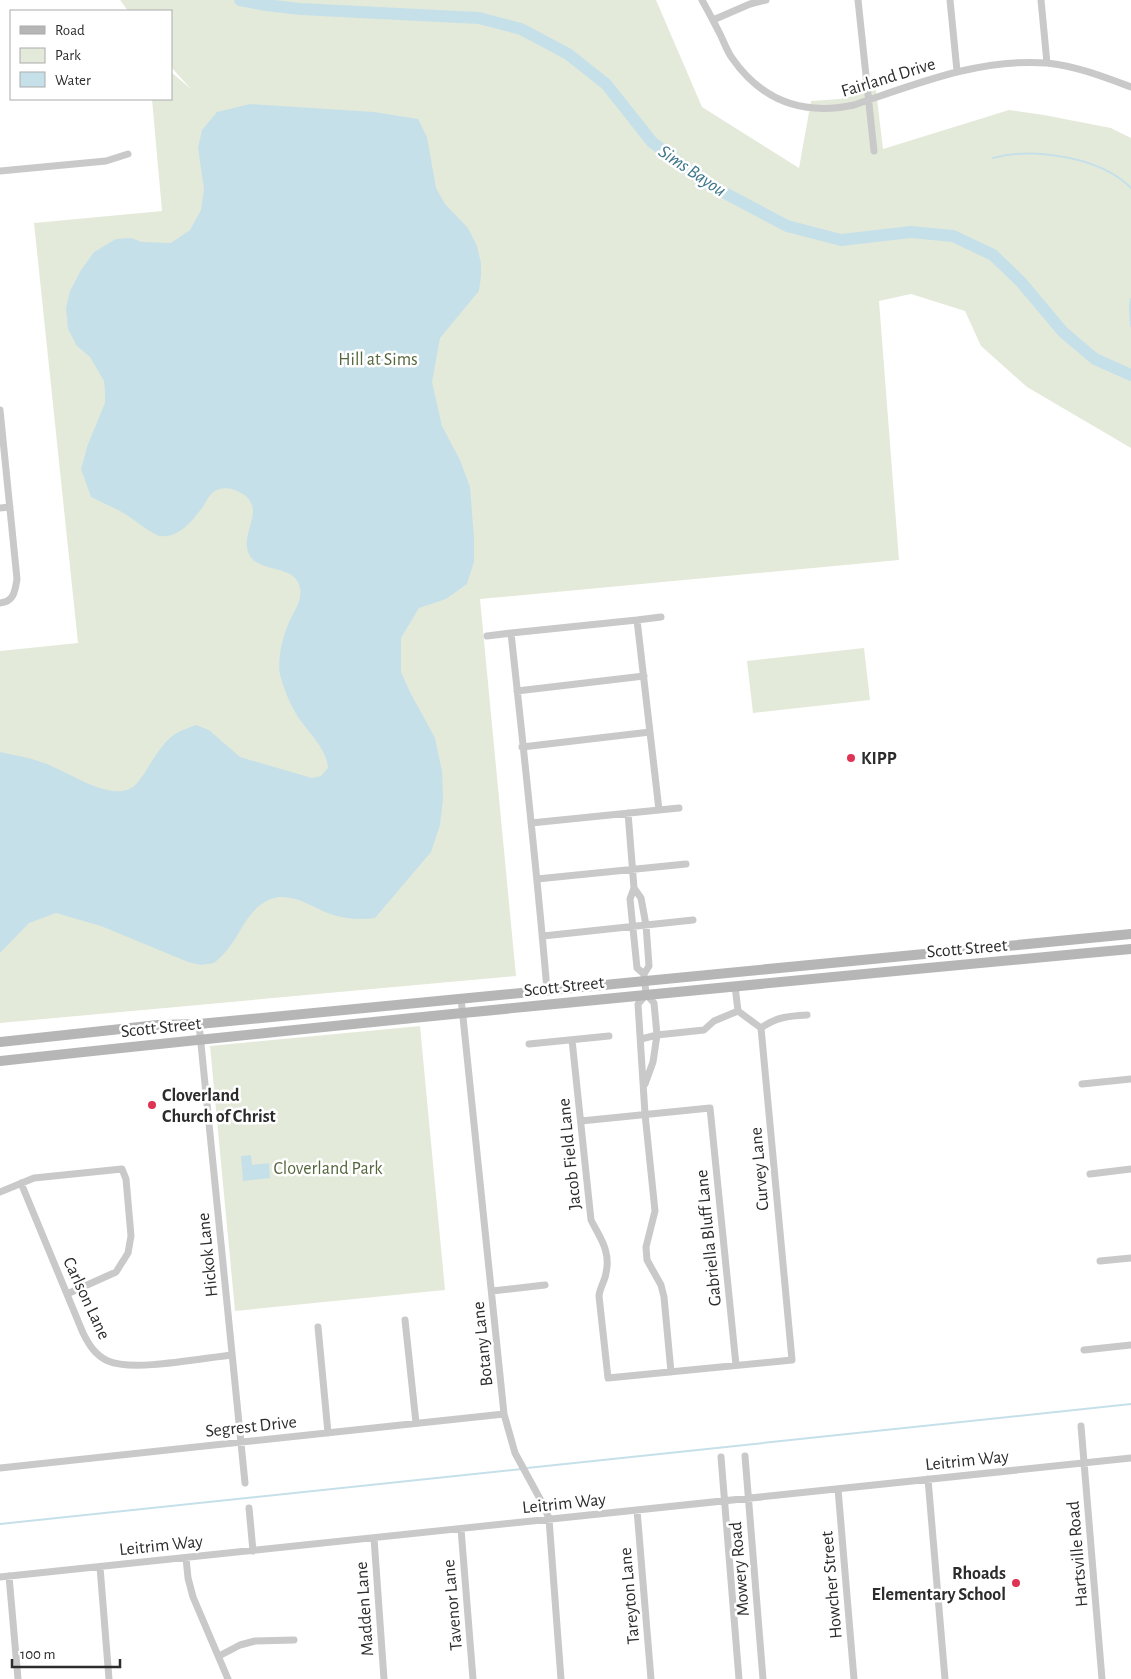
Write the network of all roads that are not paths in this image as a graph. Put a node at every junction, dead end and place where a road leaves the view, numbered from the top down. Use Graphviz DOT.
graph roads {
  1 [pos="702,0"];
  2 [pos="766,0"];
  3 [pos="858,0"];
  4 [pos="950,0"];
  5 [pos="1041,0"];
  6 [pos="713,20"];
  7 [pos="1047,64"];
  8 [pos="957,71"];
  9 [pos="1131,87"];
  10 [pos="869,100"];
  11 [pos="874,151"];
  12 [pos="128,154"];
  13 [pos="0,171"];
  14 [pos="0,410"];
  15 [pos="10,507"];
  16 [pos="0,508"];
  17 [pos="0,604"];
  18 [pos="661,617"];
  19 [pos="637,620"];
  20 [pos="511,633"];
  21 [pos="487,636"];
  22 [pos="644,676"];
  23 [pos="517,691"];
  24 [pos="650,732"];
  25 [pos="522,747"];
  26 [pos="679,808"];
  27 [pos="659,810"];
  28 [pos="628,813"];
  29 [pos="531,823"];
  30 [pos="686,864"];
  31 [pos="632,870"];
  32 [pos="537,879"];
  33 [pos="634,888"];
  34 [pos="693,920"];
  35 [pos="646,925"];
  36 [pos="632,926"];
  37 [pos="1131,934"];
  38 [pos="542,936"];
  39 [pos="647,945"];
  40 [pos="634,946"];
  41 [pos="1131,948"];
  42 [pos="923,954"];
  43 [pos="804,966"];
  44 [pos="924,968"];
  45 [pos="645,977"];
  46 [pos="805,980"];
  47 [pos="735,986"];
  48 [pos="547,990"];
  49 [pos="646,994"];
  50 [pos="461,998"];
  51 [pos="331,1010"];
  52 [pos="738,1011"];
  53 [pos="463,1013"];
  54 [pos="807,1015"];
  55 [pos="199,1024"];
  56 [pos="333,1026"];
  57 [pos="761,1028"];
  58 [pos="657,1035"];
  59 [pos="609,1036"];
  60 [pos="200,1039"];
  61 [pos="641,1039"];
  62 [pos="572,1040"];
  63 [pos="0,1042"];
  64 [pos="529,1044"];
  65 [pos="0,1061"];
  66 [pos="1131,1079"];
  67 [pos="1082,1084"];
  68 [pos="644,1086"];
  69 [pos="645,1114"];
  70 [pos="581,1121"];
  71 [pos="1131,1169"];
  72 [pos="1090,1174"];
  73 [pos="21,1183"];
  74 [pos="0,1192"];
  75 [pos="1131,1258"];
  76 [pos="1100,1261"];
  77 [pos="545,1285"];
  78 [pos="492,1291"];
  79 [pos="67,1294"];
  80 [pos="406,1320"];
  81 [pos="318,1327"];
  82 [pos="1131,1345"];
  83 [pos="1084,1350"];
  84 [pos="232,1355"];
  85 [pos="736,1365"];
  86 [pos="671,1372"];
  87 [pos="504,1414"];
  88 [pos="416,1424"];
  89 [pos="1082,1426"];
  90 [pos="328,1433"];
  91 [pos="242,1442"];
  92 [pos="745,1456"];
  93 [pos="720,1457"];
  94 [pos="1131,1458"];
  95 [pos="1084,1463"];
  96 [pos="0,1468"];
  97 [pos="928,1479"];
  98 [pos="245,1483"];
  99 [pos="838,1489"];
  100 [pos="748,1498"];
  101 [pos="725,1501"];
  102 [pos="249,1508"];
  103 [pos="637,1510"];
  104 [pos="549,1519"];
  105 [pos="461,1529"];
  106 [pos="374,1538"];
  107 [pos="253,1551"];
  108 [pos="186,1558"];
  109 [pos="100,1567"];
  110 [pos="9,1576"];
  111 [pos="0,1577"];
  112 [pos="294,1640"];
  113 [pos="218,1656"];
  114 [pos="18,1679"];
  115 [pos="109,1679"];
  116 [pos="228,1679"];
  117 [pos="384,1679"];
  118 [pos="473,1679"];
  119 [pos="561,1679"];
  120 [pos="650,1679"];
  121 [pos="739,1679"];
  122 [pos="763,1679"];
  123 [pos="854,1679"];
  124 [pos="945,1679"];
  125 [pos="1102,1679"];
  1 -- 6 [label="street, Fairland Drive"];
  2 -- 6 [label="street"];
  3 -- 10 [label="street"];
  4 -- 8 [label="street"];
  5 -- 7 [label="street"];
  6 -- 10 [label="street, Fairland Drive"];
  7 -- 8 [label="street, Fairland Drive"];
  7 -- 9 [label="street, Fairland Drive"];
  8 -- 10 [label="street, Fairland Drive"];
  10 -- 11 [label="street"];
  12 -- 13 [label="street"];
  14 -- 15 [label="street"];
  15 -- 16 [label="street"];
  15 -- 17 [label="street"];
  18 -- 19 [label="street"];
  19 -- 20 [label="street"];
  19 -- 22 [label="street"];
  20 -- 21 [label="street"];
  20 -- 23 [label="street"];
  22 -- 23 [label="street"];
  22 -- 24 [label="street"];
  23 -- 25 [label="street"];
  24 -- 25 [label="street"];
  24 -- 27 [label="street"];
  25 -- 29 [label="street"];
  26 -- 27 [label="street"];
  27 -- 28 [label="street"];
  28 -- 29 [label="street"];
  28 -- 31 [label="street"];
  29 -- 32 [label="street"];
  30 -- 31 [label="street"];
  31 -- 32 [label="street"];
  31 -- 33 [label="street"];
  32 -- 38 [label="street"];
  33 -- 35 [label="street"];
  33 -- 36 [label="street"];
  34 -- 35 [label="street"];
  35 -- 36 [label="street"];
  35 -- 39 [label="street"];
  36 -- 38 [label="street"];
  36 -- 40 [label="street"];
  37 -- 42 [label="main road, Scott Street"];
  38 -- 48 [label="street"];
  39 -- 40 [label="street"];
  39 -- 45 [label="street"];
  40 -- 45 [label="street"];
  41 -- 44 [label="main road, Scott Street"];
  42 -- 43 [label="main road, Scott Street"];
  42 -- 44 [label="main road"];
  43 -- 45 [label="main road, Scott Street"];
  43 -- 46 [label="main road"];
  44 -- 46 [label="main road, Scott Street"];
  45 -- 48 [label="main road, Scott Street"];
  45 -- 49 [label="street"];
  46 -- 47 [label="main road, Scott Street"];
  47 -- 49 [label="main road, Scott Street"];
  47 -- 52 [label="street"];
  48 -- 50 [label="main road, Scott Street"];
  49 -- 53 [label="main road, Scott Street"];
  49 -- 58 [label="street"];
  49 -- 61 [label="street"];
  50 -- 51 [label="main road, Scott Street"];
  50 -- 53 [label="street, Botany Lane"];
  51 -- 55 [label="main road, Scott Street"];
  51 -- 56 [label="main road"];
  52 -- 57 [label="street"];
  52 -- 58 [label="street"];
  53 -- 56 [label="main road, Scott Street"];
  53 -- 78 [label="street, Botany Lane"];
  54 -- 57 [label="street"];
  55 -- 60 [label="street, Hickok Lane"];
  55 -- 63 [label="main road, Scott Street"];
  56 -- 60 [label="main road, Scott Street"];
  57 -- 85 [label="street, Curvey Lane"];
  58 -- 61 [label="street"];
  58 -- 68 [label="street"];
  59 -- 62 [label="street"];
  60 -- 65 [label="main road, Scott Street"];
  60 -- 84 [label="street, Hickok Lane"];
  61 -- 68 [label="street"];
  62 -- 64 [label="street"];
  62 -- 70 [label="street, Jacob Field Lane"];
  66 -- 67 [label="street"];
  68 -- 69 [label="street"];
  69 -- 70 [label="street"];
  69 -- 85 [label="street, Gabriella Bluff Lane"];
  69 -- 86 [label="street"];
  70 -- 86 [label="street, Jacob Field Lane"];
  71 -- 72 [label="street"];
  73 -- 74 [label="street"];
  73 -- 79 [label="street, Carlson Lane"];
  73 -- 79 [label="street"];
  75 -- 76 [label="street"];
  77 -- 78 [label="street"];
  78 -- 87 [label="street, Botany Lane"];
  79 -- 84 [label="street, Carlson Lane"];
  80 -- 88 [label="street"];
  81 -- 90 [label="street"];
  82 -- 83 [label="street"];
  84 -- 91 [label="street, Hickok Lane"];
  85 -- 86 [label="street"];
  87 -- 88 [label="street, Segrest Drive"];
  87 -- 104 [label="street, Botany Lane"];
  88 -- 90 [label="street, Segrest Drive"];
  89 -- 95 [label="street, Hartsville Road"];
  90 -- 91 [label="street, Segrest Drive"];
  91 -- 96 [label="street, Segrest Drive"];
  91 -- 98 [label="street, Hickok Lane"];
  92 -- 100 [label="street, Mowery Road"];
  93 -- 101 [label="street, Mowery Road"];
  94 -- 95 [label="street, Leitrim Way"];
  95 -- 97 [label="street, Leitrim Way"];
  95 -- 125 [label="street, Hartsville Road"];
  97 -- 99 [label="street, Leitrim Way"];
  97 -- 124 [label="street"];
  99 -- 100 [label="street, Leitrim Way"];
  99 -- 123 [label="street, Howcher Street"];
  100 -- 101 [label="street, Leitrim Way"];
  100 -- 122 [label="street, Mowery Road"];
  101 -- 103 [label="street, Leitrim Way"];
  101 -- 121 [label="street, Mowery Road"];
  102 -- 107 [label="street"];
  103 -- 104 [label="street, Leitrim Way"];
  103 -- 120 [label="street, Tareyton Lane"];
  104 -- 105 [label="street, Leitrim Way"];
  104 -- 119 [label="street, Botany Lane"];
  105 -- 106 [label="street, Leitrim Way"];
  105 -- 118 [label="street, Tavenor Lane"];
  106 -- 107 [label="street, Leitrim Way"];
  106 -- 117 [label="street, Madden Lane"];
  107 -- 108 [label="street, Leitrim Way"];
  108 -- 109 [label="street, Leitrim Way"];
  108 -- 113 [label="street"];
  109 -- 110 [label="street, Leitrim Way"];
  109 -- 115 [label="street"];
  110 -- 111 [label="street, Leitrim Way"];
  110 -- 114 [label="street"];
  112 -- 113 [label="street"];
  113 -- 116 [label="street"];
}
